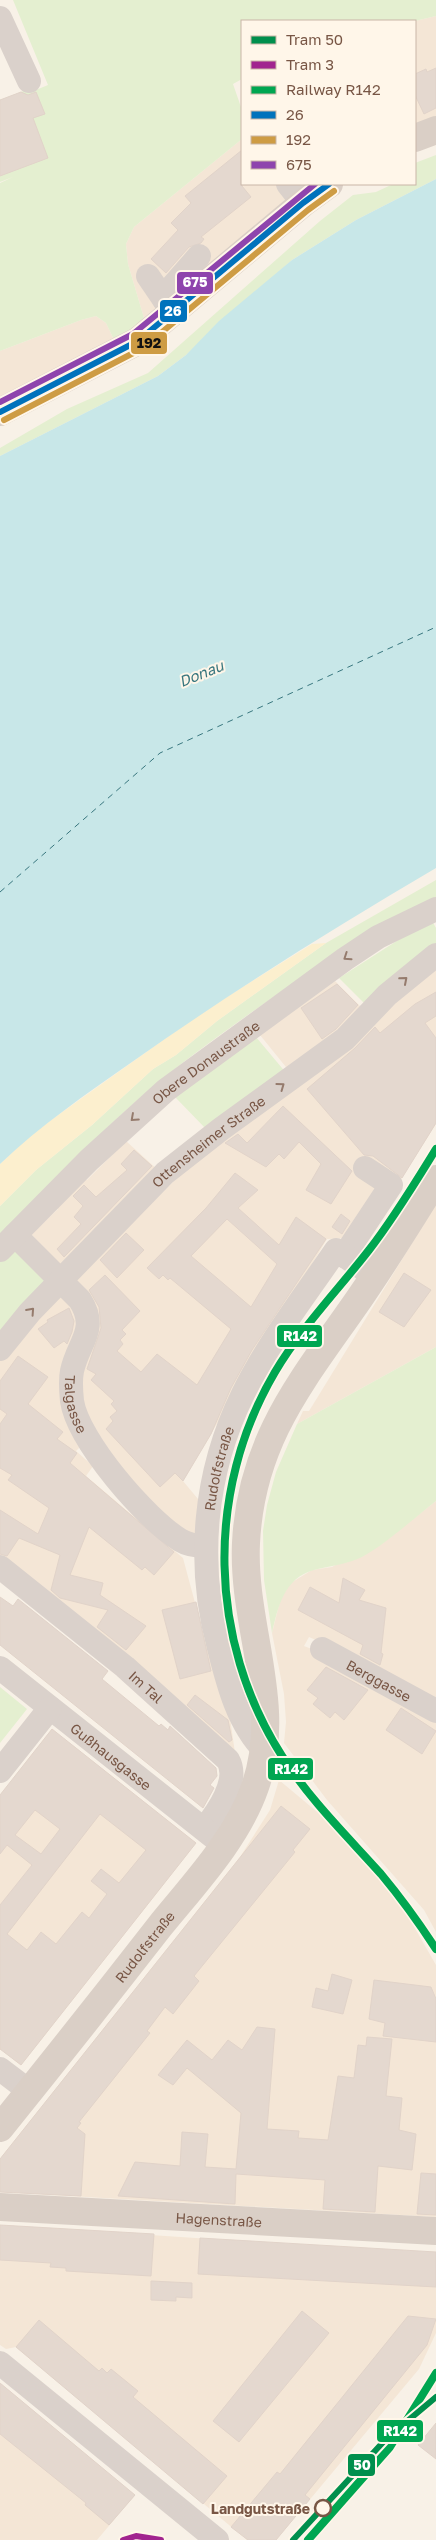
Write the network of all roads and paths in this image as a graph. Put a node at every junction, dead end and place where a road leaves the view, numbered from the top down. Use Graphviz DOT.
graph roads {
  1 [pos="0,18"];
  2 [pos="28,81"];
  3 [pos="436,130"];
  4 [pos="416,138"];
  5 [pos="325,185"];
  6 [pos="296,193"];
  7 [pos="199,256"];
  8 [pos="148,276"];
  9 [pos="169,307"];
  10 [pos="0,412"];
  11 [pos="436,909"];
  12 [pos="436,955"];
  13 [pos="365,1168"];
  14 [pos="436,1179"];
  15 [pos="8,1243"];
  16 [pos="344,1256"];
  17 [pos="374,1276"];
  18 [pos="61,1280"];
  19 [pos="0,1349"];
  20 [pos="206,1546"];
  21 [pos="0,1567"];
  22 [pos="322,1649"];
  23 [pos="0,1668"];
  24 [pos="50,1708"];
  25 [pos="436,1711"];
  26 [pos="265,1751"];
  27 [pos="0,1771"];
  28 [pos="214,1837"];
  29 [pos="0,2069"];
  30 [pos="29,2091"];
  31 [pos="0,2128"];
  32 [pos="0,2207"];
  33 [pos="436,2232"];
  34 [pos="0,2363"];
  35 [pos="206,2536"];
  1 -- 2 [label="street"];
  3 -- 4 [label="main road"];
  5 -- 6 [label="main road"];
  6 -- 9 [label="main road"];
  7 -- 9 [label="street"];
  8 -- 9 [label="street"];
  9 -- 10 [label="main road"];
  11 -- 15 [label="street, Obere Donaustraße, one-way"];
  18 -- 12 [label="street, Ottensheimer Straße, one-way"];
  13 -- 16 [label="street"];
  14 -- 17 [label="main road, Rudolfstraße"];
  15 -- 18 [label="street, Talgasse"];
  16 -- 17 [label="street"];
  16 -- 20 [label="street, Rudolfstraße"];
  17 -- 26 [label="main road, Rudolfstraße"];
  19 -- 18 [label="street, Ottensheimer Straße, one-way"];
  18 -- 20 [label="street, Talgasse"];
  20 -- 26 [label="street, Rudolfstraße"];
  21 -- 28 [label="street, Im Tal"];
  22 -- 25 [label="street, Berggasse"];
  23 -- 24 [label="street, Gußhausgasse"];
  24 -- 27 [label="street"];
  24 -- 28 [label="street, Gußhausgasse"];
  26 -- 28 [label="main road, Rudolfstraße"];
  28 -- 30 [label="main road, Rudolfstraße"];
  29 -- 30 [label="street"];
  30 -- 31 [label="main road, Rudolfstraße"];
  32 -- 33 [label="main road, Hagenstraße"];
  34 -- 35 [label="street"];
}
